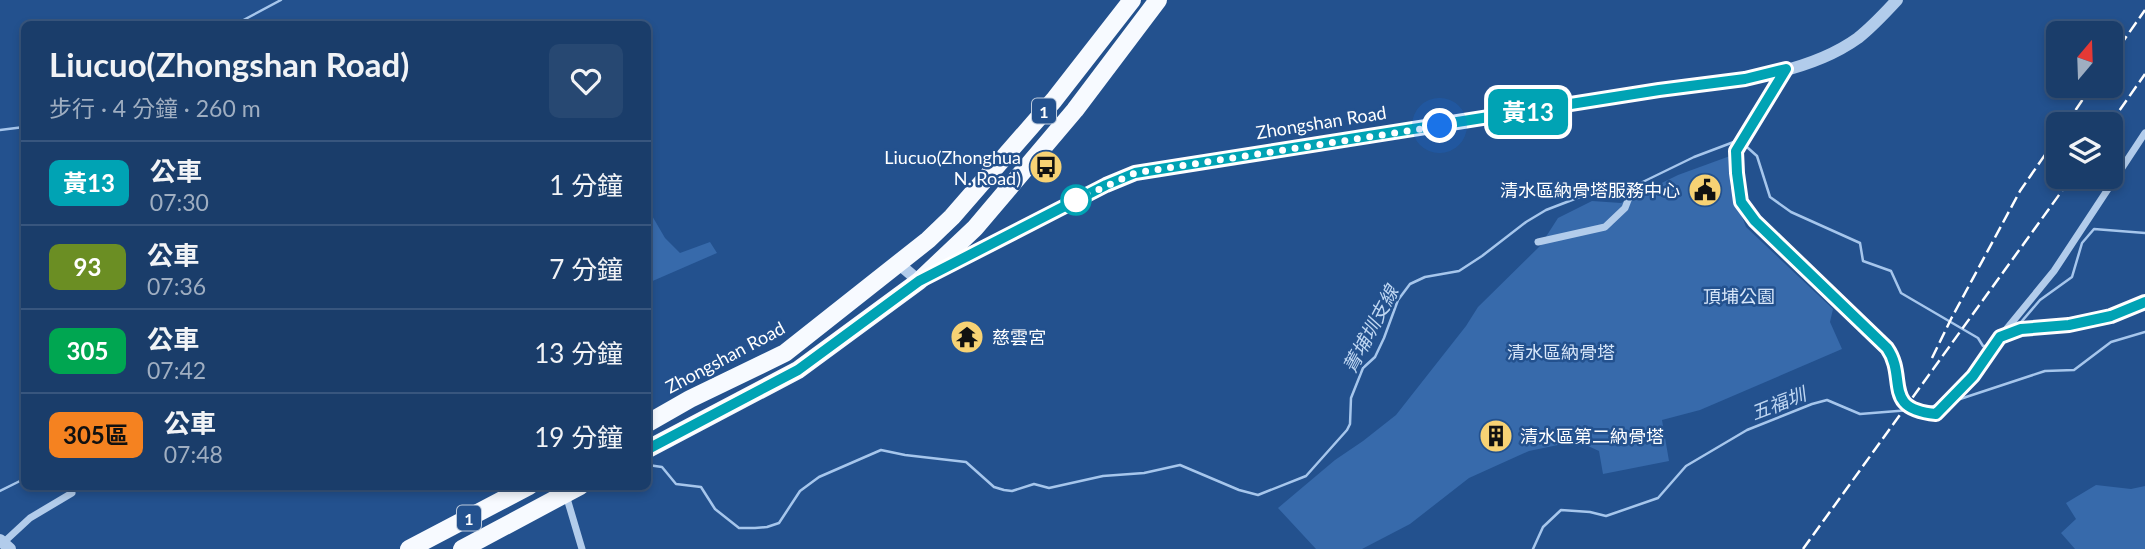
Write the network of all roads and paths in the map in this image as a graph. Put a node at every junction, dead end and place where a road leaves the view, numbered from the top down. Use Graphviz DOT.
graph roads {
  1 [pos="1132,0"];
  2 [pos="1158,0"];
  3 [pos="1897,0"];
  4 [pos="1786,69"];
  5 [pos="2145,133"];
  6 [pos="1630,195"];
  7 [pos="1538,242"];
  8 [pos="899,264"];
  9 [pos="919,281"];
  10 [pos="2145,302"];
  11 [pos="2000,337"];
  12 [pos="651,421"];
  13 [pos="651,447"];
  14 [pos="71,490"];
  15 [pos="520,490"];
  16 [pos="573,490"];
  17 [pos="4,544"];
  18 [pos="409,549"];
  19 [pos="462,549"];
  20 [pos="582,549"];
  1 -- 8 [label="main road, 1"];
  2 -- 9 [label="main road, 1"];
  3 -- 4 [label="street, Zhongshan Road"];
  4 -- 9 [label="street, Zhongshan Road"];
  4 -- 11 [label="street"];
  5 -- 11 [label="street"];
  6 -- 7 [label="street"];
  8 -- 9 [label="street"];
  8 -- 12 [label="main road, Zhongshan Road / 1"];
  9 -- 13 [label="main road, Zhongshan Road / 1"];
  10 -- 11 [label="street"];
  14 -- 17 [label="street"];
  15 -- 18 [label="main road, 1"];
  16 -- 19 [label="main road, 1"];
  16 -- 20 [label="street"];
}
